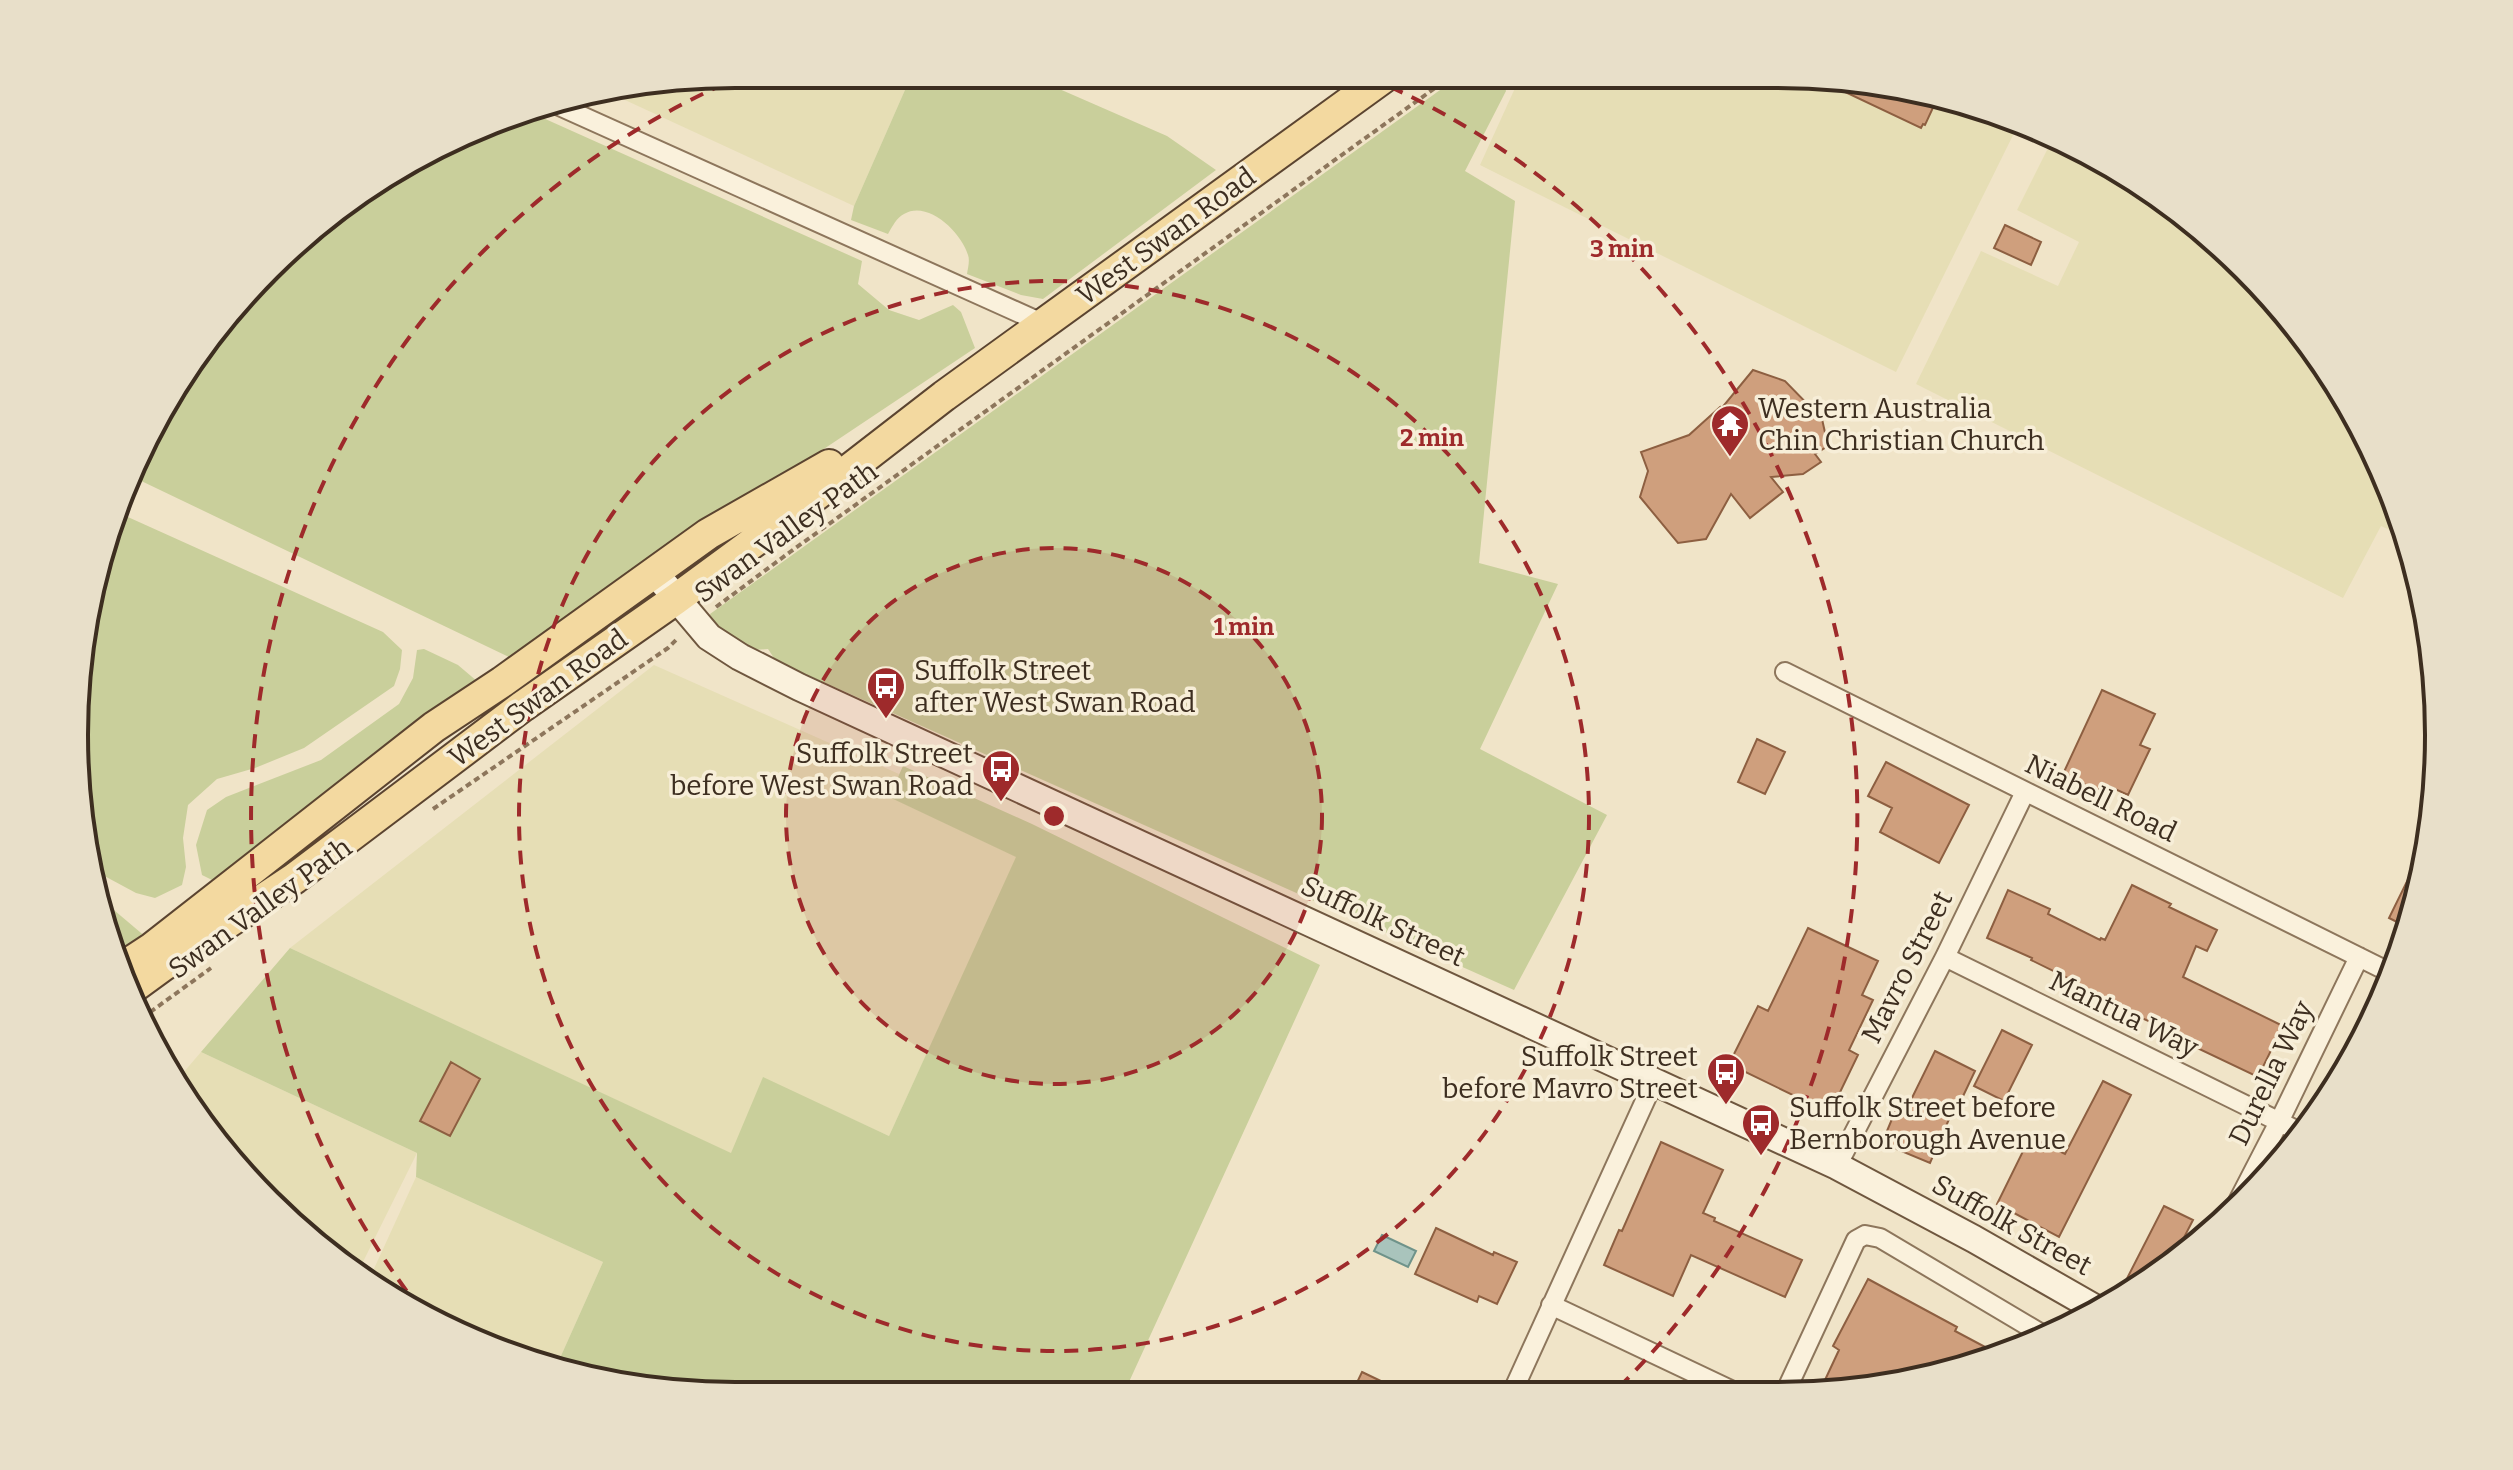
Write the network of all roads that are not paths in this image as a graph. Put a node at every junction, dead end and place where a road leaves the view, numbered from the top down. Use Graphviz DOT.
graph roads {
  1 [pos="1369,88"];
  2 [pos="568,110"];
  3 [pos="1044,324"];
  4 [pos="944,396"];
  5 [pos="655,573"];
  6 [pos="676,599"];
  7 [pos="1785,672"];
  8 [pos="2025,792"];
  9 [pos="1945,957"];
  10 [pos="2359,957"];
  11 [pos="129,963"];
  12 [pos="2382,968"];
  13 [pos="138,985"];
  14 [pos="1654,1081"];
  15 [pos="2279,1122"];
  16 [pos="2292,1128"];
  17 [pos="1837,1166"];
  18 [pos="2252,1175"];
  19 [pos="2086,1303"];
  20 [pos="1551,1305"];
  21 [pos="2034,1329"];
  22 [pos="1517,1382"];
  23 [pos="1714,1382"];
  24 [pos="1790,1382"];
  1 -- 3 [label="main road, West Swan Road"];
  2 -- 3 [label="street"];
  3 -- 4 [label="main road, West Swan Road"];
  4 -- 5 [label="main road, West Swan Road"];
  4 -- 6 [label="main road, West Swan Road"];
  5 -- 6 [label="street, Suffolk Street"];
  5 -- 11 [label="main road, West Swan Road"];
  6 -- 13 [label="main road, West Swan Road"];
  6 -- 14 [label="street, Suffolk Street"];
  7 -- 8 [label="street, Niabell Road"];
  8 -- 9 [label="street, Mavro Street"];
  8 -- 10 [label="street, Niabell Road"];
  9 -- 15 [label="street, Mantua Way"];
  9 -- 17 [label="street, Mavro Street"];
  10 -- 12 [label="street, Niabell Road"];
  10 -- 15 [label="street, Durella Way"];
  14 -- 17 [label="street, Suffolk Street"];
  14 -- 20 [label="street"];
  15 -- 16 [label="street, Mantua Way"];
  15 -- 18 [label="street, Durella Way"];
  17 -- 19 [label="street, Suffolk Street"];
  20 -- 22 [label="street"];
  20 -- 23 [label="street"];
  21 -- 24 [label="street"];
}
